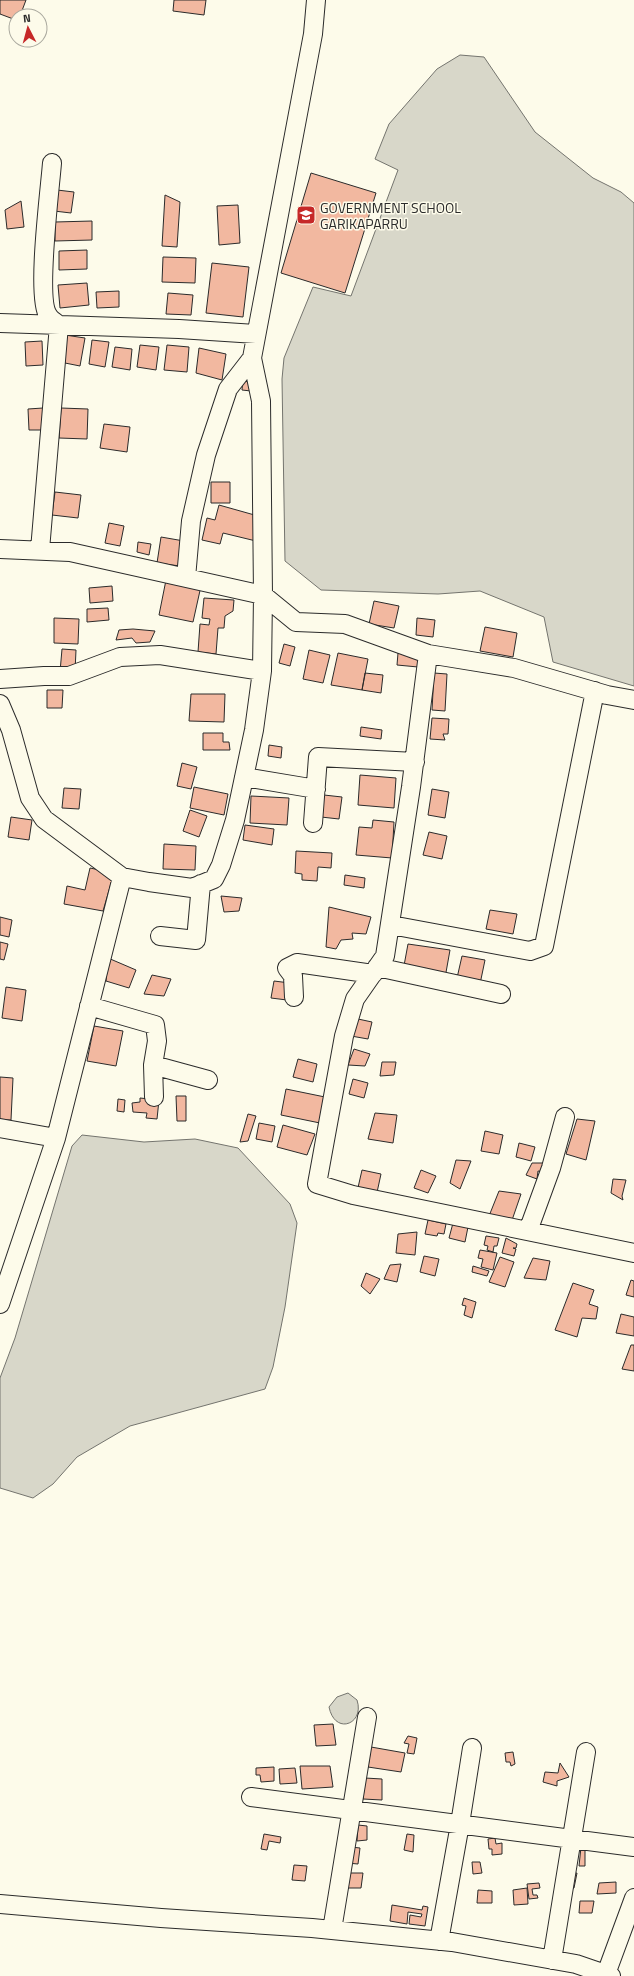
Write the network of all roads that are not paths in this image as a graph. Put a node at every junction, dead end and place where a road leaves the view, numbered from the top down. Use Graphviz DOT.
graph roads {
  1 [pos="316,0"];
  2 [pos="52,163"];
  3 [pos="0,323"];
  4 [pos="59,325"];
  5 [pos="256,334"];
  6 [pos="252,358"];
  7 [pos="0,549"];
  8 [pos="40,550"];
  9 [pos="186,578"];
  10 [pos="263,595"];
  11 [pos="428,654"];
  12 [pos="262,671"];
  13 [pos="0,679"];
  14 [pos="594,691"];
  15 [pos="634,700"];
  16 [pos="0,704"];
  17 [pos="415,762"];
  18 [pos="244,777"];
  19 [pos="316,789"];
  20 [pos="313,823"];
  21 [pos="122,876"];
  22 [pos="201,884"];
  23 [pos="391,925"];
  24 [pos="160,936"];
  25 [pos="375,971"];
  26 [pos="501,994"];
  27 [pos="294,997"];
  28 [pos="89,1006"];
  29 [pos="153,1065"];
  30 [pos="208,1080"];
  31 [pos="154,1097"];
  32 [pos="565,1117"];
  33 [pos="0,1128"];
  34 [pos="56,1138"];
  35 [pos="528,1231"];
  36 [pos="634,1253"];
  37 [pos="0,1304"];
  38 [pos="367,1717"];
  39 [pos="472,1748"];
  40 [pos="586,1752"];
  41 [pos="251,1797"];
  42 [pos="351,1810"];
  43 [pos="460,1824"];
  44 [pos="572,1838"];
  45 [pos="634,1847"];
  46 [pos="634,1898"];
  47 [pos="0,1904"];
  48 [pos="332,1930"];
  49 [pos="439,1941"];
  50 [pos="552,1960"];
  51 [pos="608,1975"];
  1 -- 5 [label="street"];
  2 -- 4 [label="street"];
  3 -- 4 [label="street"];
  4 -- 5 [label="street"];
  4 -- 8 [label="street"];
  5 -- 6 [label="street"];
  6 -- 9 [label="street"];
  6 -- 10 [label="street"];
  7 -- 8 [label="street"];
  8 -- 9 [label="street"];
  9 -- 10 [label="street"];
  10 -- 11 [label="street"];
  10 -- 12 [label="street"];
  11 -- 14 [label="street"];
  11 -- 17 [label="street"];
  12 -- 13 [label="street"];
  12 -- 18 [label="street"];
  14 -- 15 [label="street"];
  14 -- 23 [label="street"];
  16 -- 21 [label="street"];
  17 -- 19 [label="street"];
  17 -- 23 [label="street"];
  18 -- 19 [label="street"];
  18 -- 22 [label="street"];
  19 -- 20 [label="street"];
  21 -- 22 [label="street"];
  21 -- 28 [label="street"];
  22 -- 24 [label="street"];
  23 -- 25 [label="street"];
  25 -- 26 [label="street"];
  25 -- 27 [label="street"];
  25 -- 35 [label="street"];
  28 -- 29 [label="street"];
  28 -- 34 [label="street"];
  29 -- 30 [label="street"];
  29 -- 31 [label="street"];
  32 -- 35 [label="street"];
  33 -- 34 [label="street"];
  34 -- 37 [label="street"];
  35 -- 36 [label="street"];
  38 -- 42 [label="street"];
  39 -- 43 [label="street"];
  40 -- 44 [label="street"];
  41 -- 42 [label="street"];
  42 -- 43 [label="street"];
  42 -- 48 [label="street"];
  43 -- 44 [label="street"];
  43 -- 49 [label="street"];
  44 -- 45 [label="street"];
  44 -- 50 [label="street"];
  46 -- 51 [label="street"];
  47 -- 48 [label="street"];
  48 -- 49 [label="street"];
  49 -- 50 [label="street"];
  50 -- 51 [label="street"];
}
